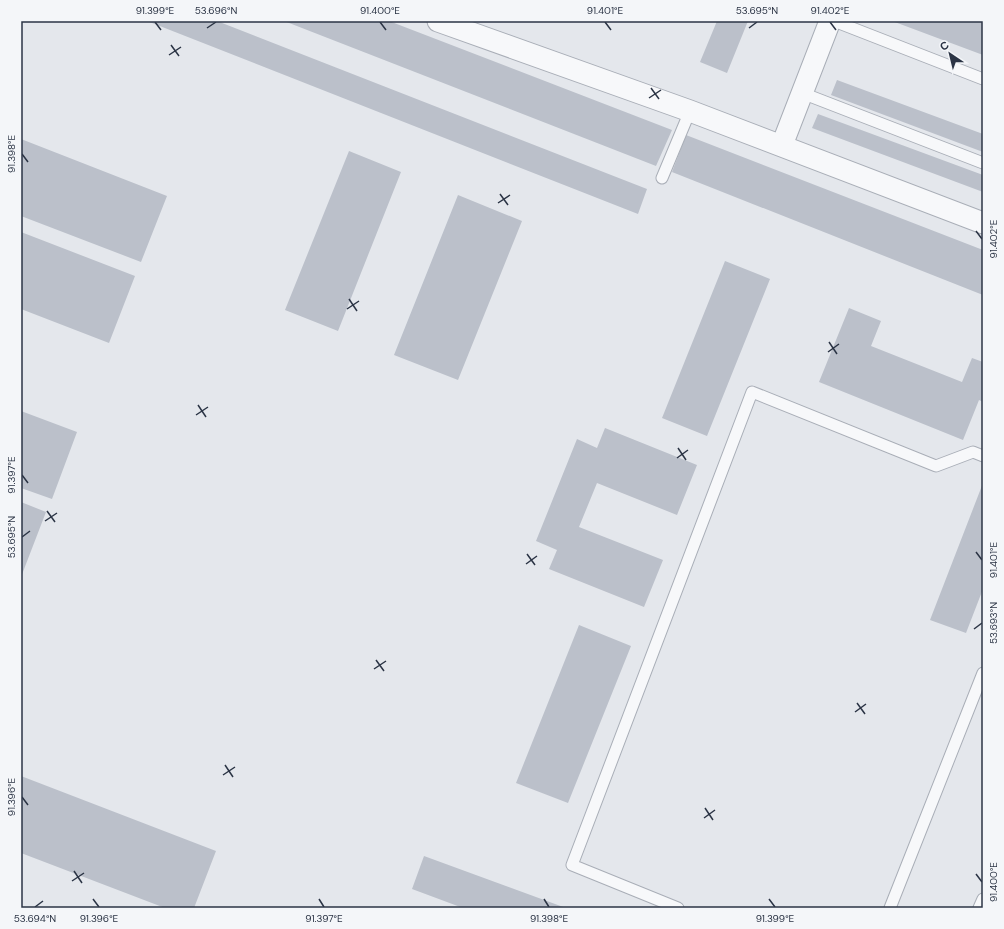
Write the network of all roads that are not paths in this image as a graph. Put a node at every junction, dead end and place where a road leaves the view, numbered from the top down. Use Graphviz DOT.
graph roads {
  1 [pos="438,21"];
  2 [pos="830,21"];
  3 [pos="834,21"];
  4 [pos="983,79"];
  5 [pos="802,93"];
  6 [pos="690,111"];
  7 [pos="782,145"];
  8 [pos="983,163"];
  9 [pos="662,178"];
  10 [pos="983,223"];
  11 [pos="983,456"];
  12 [pos="983,673"];
  13 [pos="983,899"];
  14 [pos="678,908"];
  15 [pos="890,908"];
  16 [pos="980,908"];
  1 -- 6 [label="street"];
  2 -- 5 [label="street"];
  3 -- 4 [label="lane"];
  5 -- 7 [label="street"];
  5 -- 8 [label="lane"];
  6 -- 7 [label="street"];
  6 -- 9 [label="lane"];
  7 -- 10 [label="street"];
  11 -- 14 [label="lane"];
  12 -- 15 [label="lane"];
  13 -- 16 [label="lane"];
}
